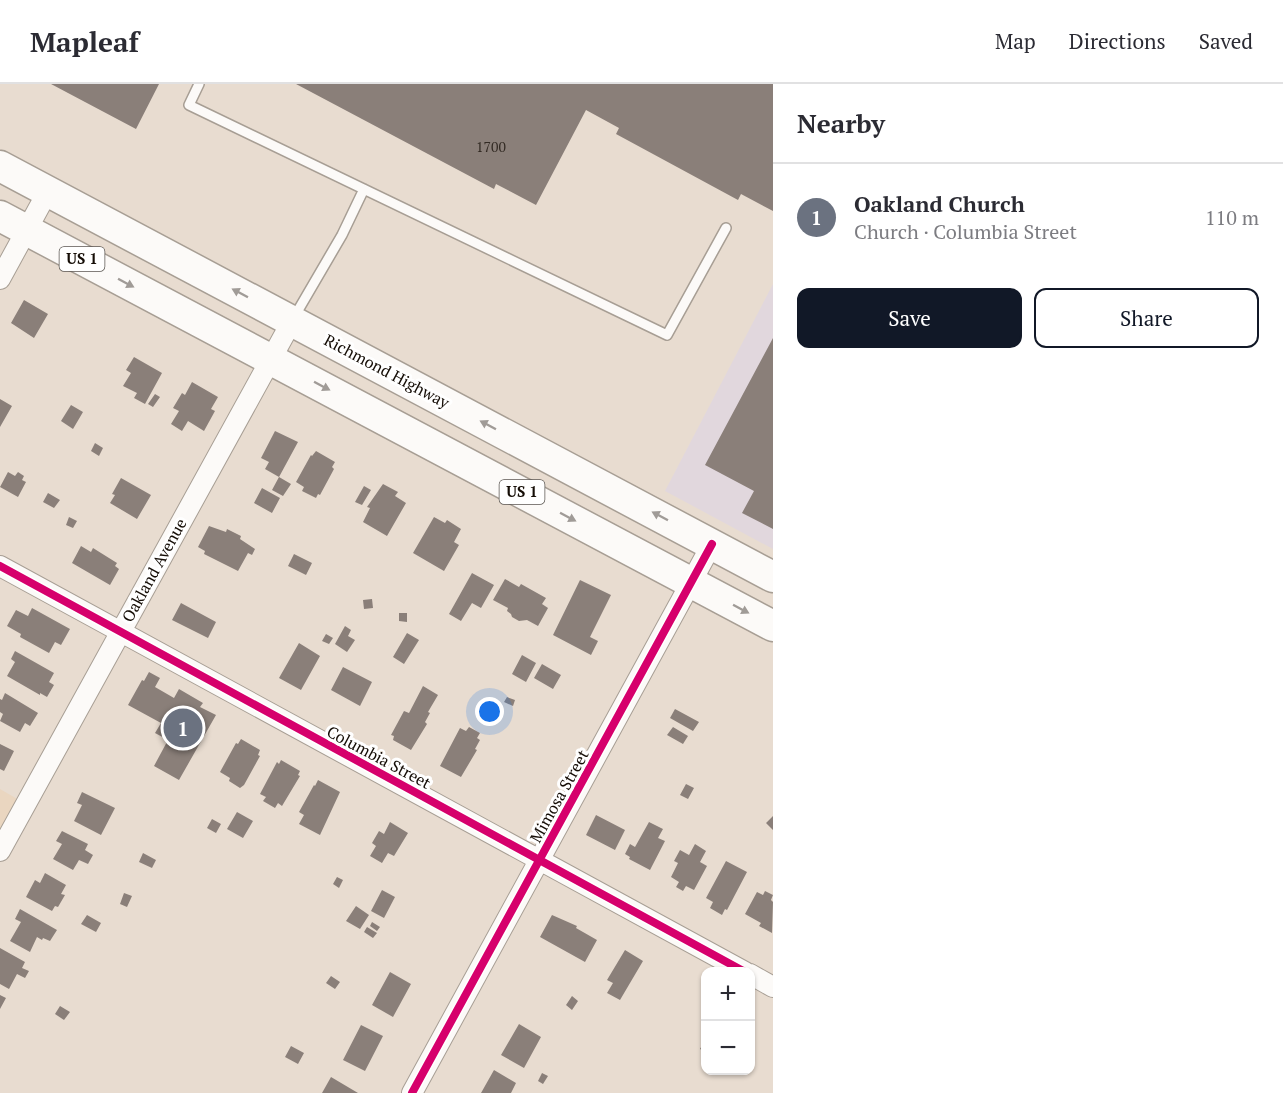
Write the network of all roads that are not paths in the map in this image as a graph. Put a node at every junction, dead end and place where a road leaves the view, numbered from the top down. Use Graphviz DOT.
graph roads {
  1 [pos="199,84"];
  2 [pos="0,166"];
  3 [pos="364,189"];
  4 [pos="48,191"];
  5 [pos="0,216"];
  6 [pos="726,228"];
  7 [pos="27,230"];
  8 [pos="0,279"];
  9 [pos="292,321"];
  10 [pos="270,359"];
  11 [pos="712,544"];
  12 [pos="0,566"];
  13 [pos="773,577"];
  14 [pos="691,582"];
  15 [pos="773,626"];
  16 [pos="120,632"];
  17 [pos="0,851"];
  18 [pos="540,859"];
  19 [pos="736,967"];
  20 [pos="755,977"];
  21 [pos="773,987"];
  22 [pos="412,1093"];
  1 -- 3 [label="lane"];
  2 -- 4 [label="main road, Richmond Highway / US 1"];
  3 -- 6 [label="lane"];
  3 -- 9 [label="lane"];
  4 -- 7 [label="street"];
  9 -- 4 [label="main road, Richmond Highway / US 1, one-way"];
  5 -- 7 [label="main road, US 1"];
  7 -- 8 [label="street"];
  7 -- 10 [label="main road, US 1, one-way"];
  9 -- 10 [label="street, Oakland Avenue"];
  11 -- 9 [label="main road, Richmond Highway / US 1, one-way"];
  10 -- 14 [label="main road, US 1, one-way"];
  10 -- 16 [label="street, Oakland Avenue"];
  11 -- 13 [label="main road, Richmond Highway / US 1"];
  11 -- 14 [label="street, Mimosa Street"];
  12 -- 16 [label="street, Columbia Street"];
  14 -- 15 [label="main road, US 1, one-way"];
  14 -- 18 [label="street, Mimosa Street"];
  16 -- 17 [label="street, Oakland Avenue"];
  16 -- 18 [label="street, Columbia Street"];
  18 -- 19 [label="street, Columbia Street"];
  18 -- 22 [label="street, Mimosa Street"];
  20 -- 21 [label="street"];
}
